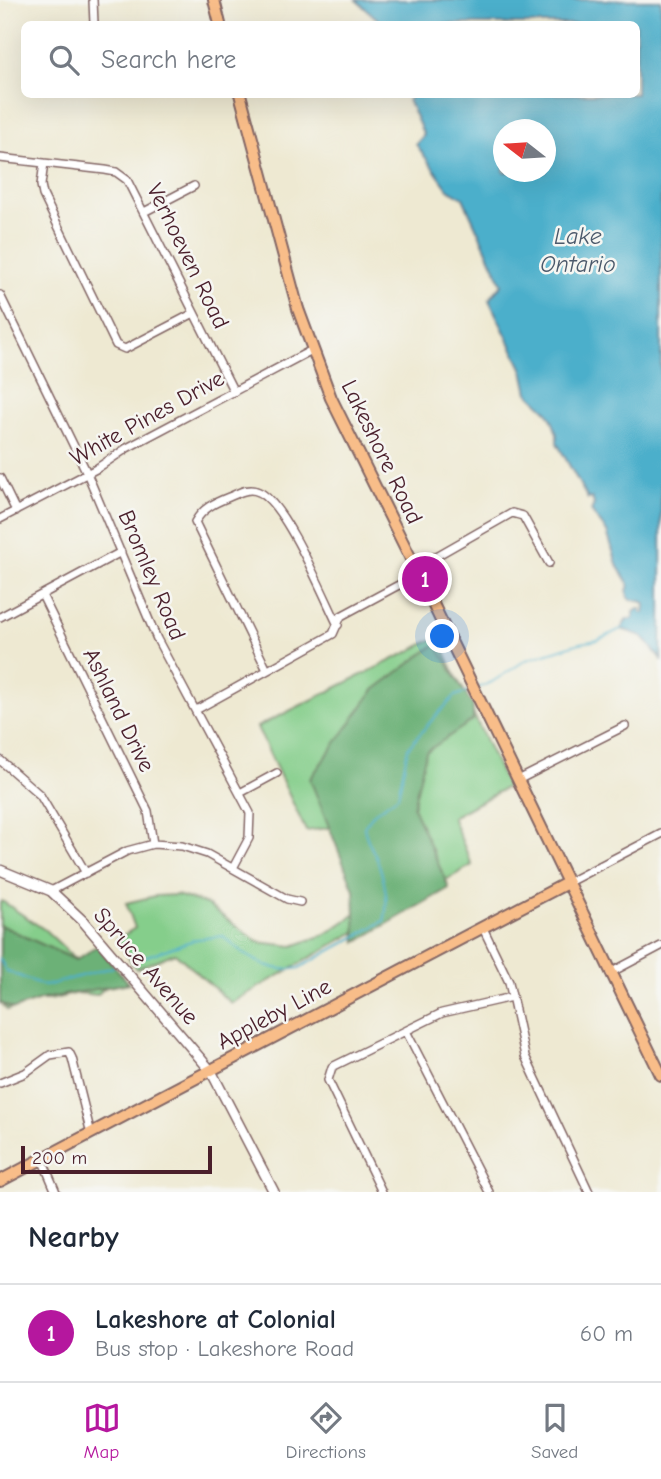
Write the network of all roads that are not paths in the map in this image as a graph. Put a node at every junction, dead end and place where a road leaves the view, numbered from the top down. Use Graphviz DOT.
graph roads {
  1 [pos="93,0"];
  2 [pos="214,0"];
  3 [pos="94,21"];
  4 [pos="219,21"];
  5 [pos="241,98"];
  6 [pos="0,158"];
  7 [pos="44,163"];
  8 [pos="194,186"];
  9 [pos="144,212"];
  10 [pos="0,296"];
  11 [pos="194,313"];
  12 [pos="312,350"];
  13 [pos="234,392"];
  14 [pos="87,473"];
  15 [pos="0,478"];
  16 [pos="16,511"];
  17 [pos="0,519"];
  18 [pos="121,552"];
  19 [pos="549,563"];
  20 [pos="417,571"];
  21 [pos="42,595"];
  22 [pos="0,617"];
  23 [pos="338,625"];
  24 [pos="267,670"];
  25 [pos="196,710"];
  26 [pos="625,726"];
  27 [pos="0,760"];
  28 [pos="277,773"];
  29 [pos="518,780"];
  30 [pos="240,793"];
  31 [pos="661,834"];
  32 [pos="153,844"];
  33 [pos="233,868"];
  34 [pos="0,870"];
  35 [pos="86,873"];
  36 [pos="568,883"];
  37 [pos="51,891"];
  38 [pos="300,902"];
  39 [pos="483,928"];
  40 [pos="661,946"];
  41 [pos="610,973"];
  42 [pos="512,997"];
  43 [pos="406,1031"];
  44 [pos="211,1071"];
  45 [pos="661,1075"];
  46 [pos="0,1083"];
  47 [pos="91,1134"];
  48 [pos="42,1159"];
  49 [pos="0,1181"];
  50 [pos="56,1192"];
  51 [pos="274,1192"];
  52 [pos="382,1192"];
  53 [pos="489,1192"];
  54 [pos="589,1192"];
  1 -- 3 [label="street"];
  2 -- 4 [label="main road"];
  5 -- 12 [label="main road, Lakeshore Road"];
  6 -- 7 [label="street, Verhoeven Road"];
  7 -- 9 [label="street, Verhoeven Road"];
  7 -- 11 [label="street"];
  8 -- 9 [label="street"];
  9 -- 11 [label="street, Verhoeven Road"];
  10 -- 14 [label="street, Bromley Road"];
  11 -- 13 [label="street, Verhoeven Road"];
  12 -- 13 [label="street, White Pines Drive"];
  12 -- 20 [label="main road, Lakeshore Road"];
  13 -- 14 [label="street, White Pines Drive"];
  14 -- 16 [label="street, White Pines Drive"];
  14 -- 18 [label="street, Bromley Road"];
  15 -- 16 [label="street"];
  16 -- 17 [label="street, White Pines Drive"];
  18 -- 21 [label="street"];
  18 -- 25 [label="street, Bromley Road"];
  19 -- 20 [label="street"];
  20 -- 23 [label="street"];
  20 -- 29 [label="main road, Lakeshore Road"];
  21 -- 22 [label="street"];
  21 -- 32 [label="street, Ashland Drive"];
  23 -- 24 [label="street"];
  23 -- 24 [label="street"];
  24 -- 25 [label="street"];
  25 -- 30 [label="street, Bromley Road"];
  26 -- 29 [label="street"];
  27 -- 35 [label="street"];
  28 -- 30 [label="street"];
  29 -- 36 [label="main road, Lakeshore Road"];
  30 -- 33 [label="street, Bromley Road"];
  31 -- 36 [label="street"];
  32 -- 33 [label="street"];
  32 -- 35 [label="street"];
  33 -- 38 [label="street"];
  34 -- 37 [label="street, Spruce Avenue"];
  35 -- 37 [label="street"];
  36 -- 39 [label="main road, Appleby Line"];
  36 -- 41 [label="main road, Lakeshore Road"];
  37 -- 44 [label="street, Spruce Avenue"];
  39 -- 42 [label="street"];
  39 -- 44 [label="main road, Appleby Line"];
  40 -- 41 [label="street"];
  41 -- 45 [label="main road, Lakeshore Road"];
  42 -- 43 [label="street"];
  42 -- 54 [label="street"];
  43 -- 52 [label="street"];
  43 -- 53 [label="street"];
  44 -- 47 [label="main road, Appleby Line"];
  44 -- 51 [label="street, Spruce Avenue"];
  46 -- 47 [label="street"];
  47 -- 48 [label="main road, Appleby Line"];
  48 -- 49 [label="main road, Appleby Line"];
  48 -- 50 [label="street"];
}
